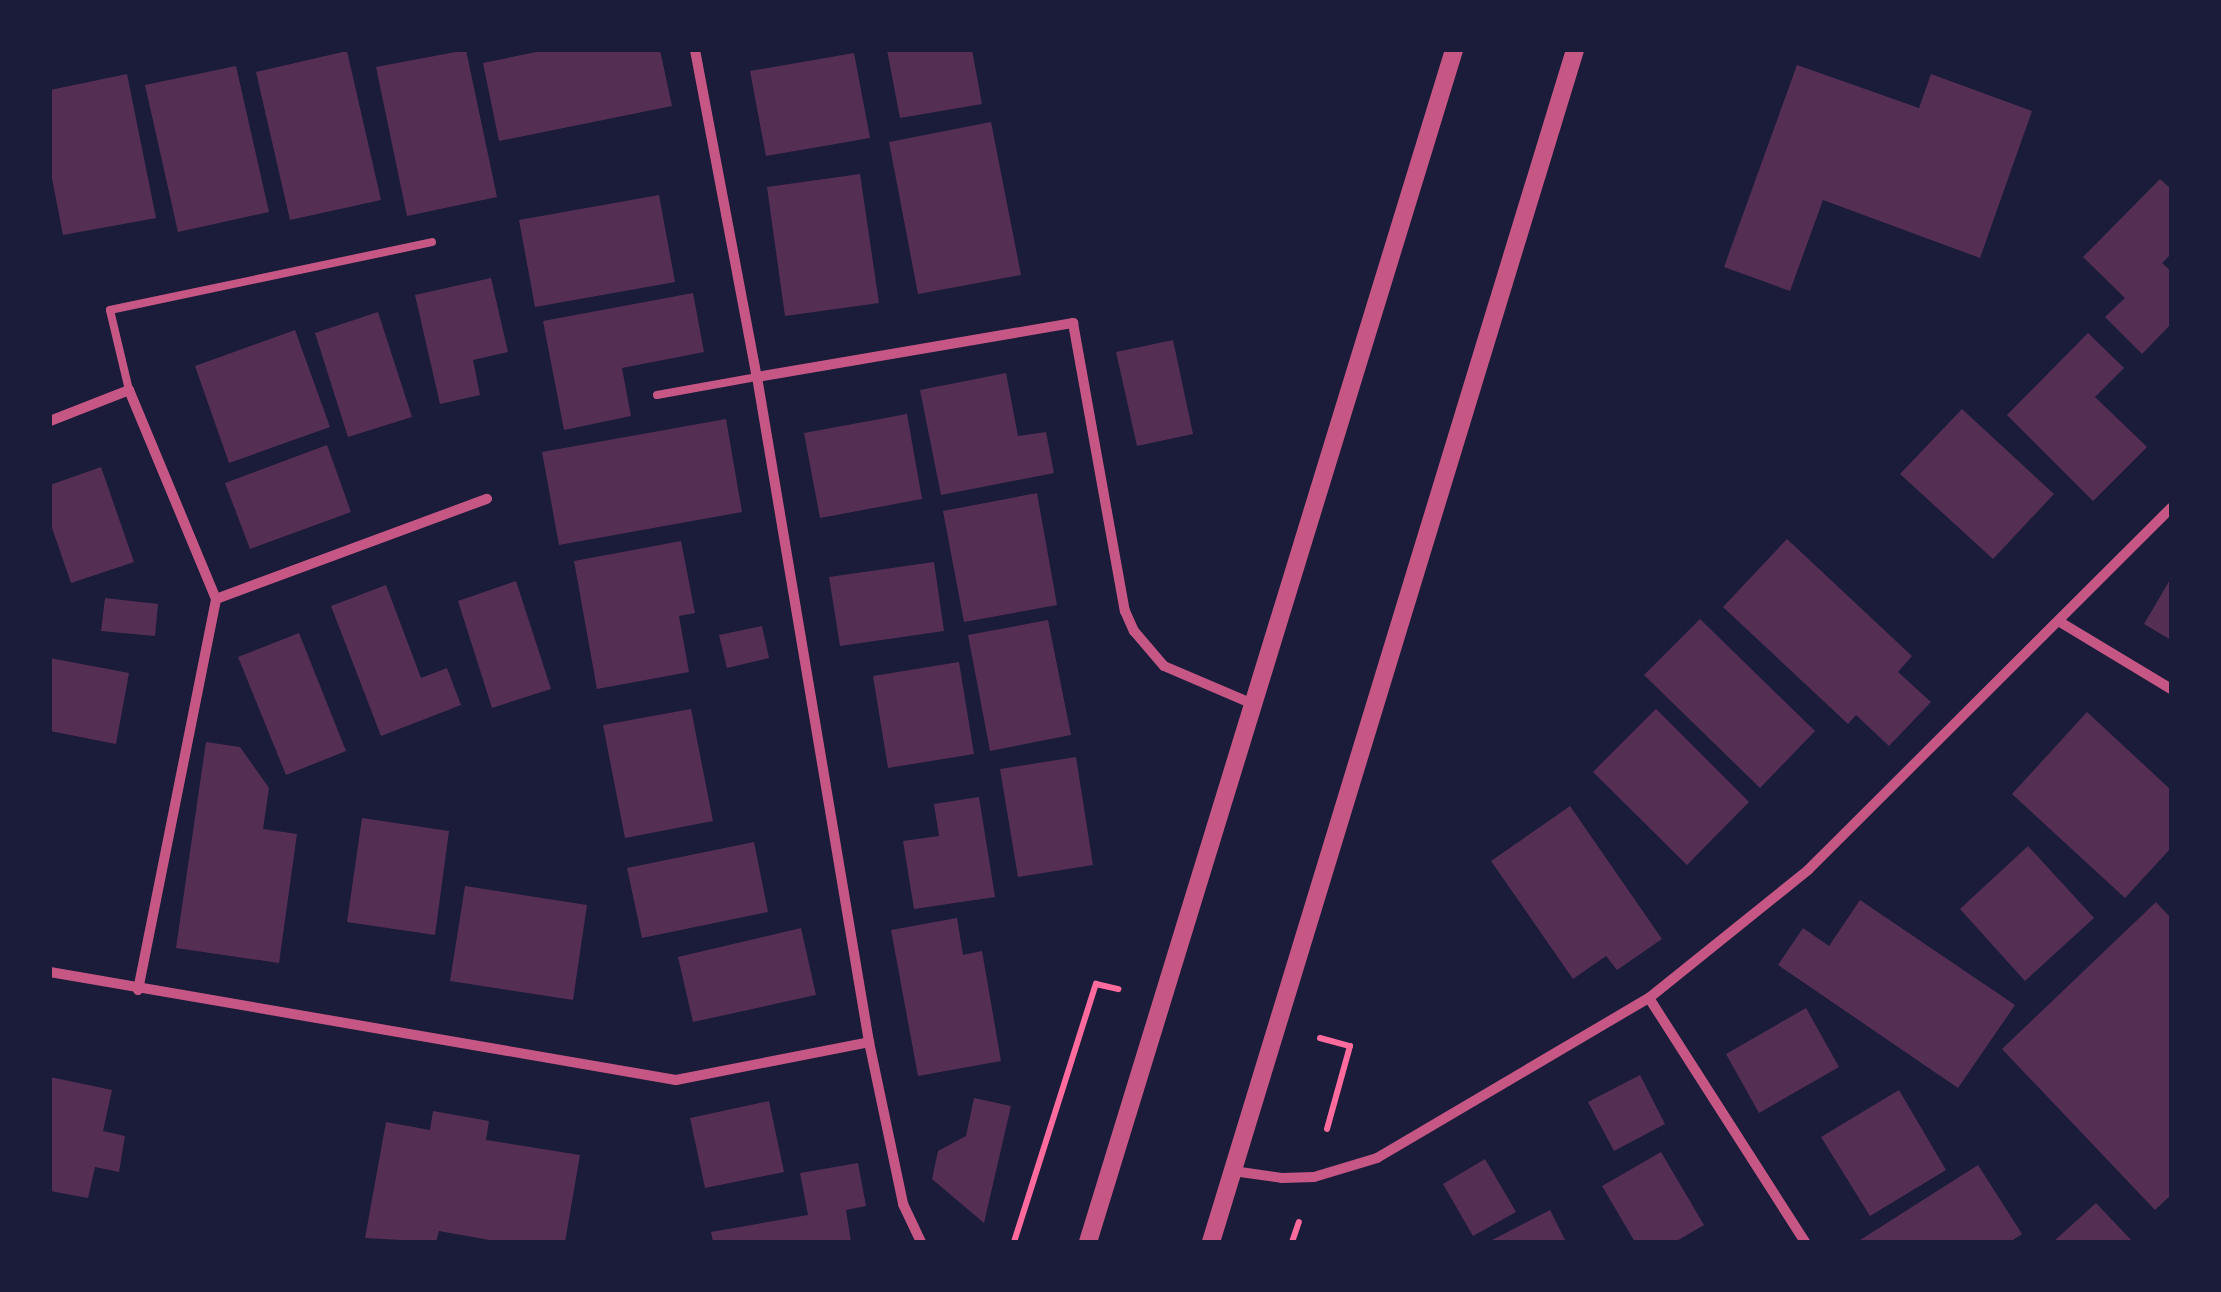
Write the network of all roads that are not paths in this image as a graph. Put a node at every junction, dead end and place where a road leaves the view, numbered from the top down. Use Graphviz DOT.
graph roads {
  1 [pos="695,50"];
  2 [pos="1454,50"];
  3 [pos="1575,50"];
  4 [pos="432,242"];
  5 [pos="757,377"];
  6 [pos="129,390"];
  7 [pos="657,395"];
  8 [pos="50,421"];
  9 [pos="487,499"];
  10 [pos="2171,508"];
  11 [pos="216,599"];
  12 [pos="2060,622"];
  13 [pos="2171,689"];
  14 [pos="1252,704"];
  15 [pos="50,972"];
  16 [pos="138,990"];
  17 [pos="1650,998"];
  18 [pos="868,1042"];
  19 [pos="1233,1170"];
  20 [pos="922,1242"];
  21 [pos="1088,1242"];
  22 [pos="1211,1242"];
  23 [pos="1805,1242"];
  1 -- 5 [label="street"];
  2 -- 14 [label="street"];
  3 -- 19 [label="street"];
  4 -- 6 [label="lane"];
  5 -- 7 [label="lane"];
  5 -- 14 [label="street"];
  5 -- 18 [label="street"];
  6 -- 8 [label="street"];
  6 -- 11 [label="street"];
  9 -- 11 [label="street"];
  10 -- 12 [label="street"];
  11 -- 16 [label="street"];
  12 -- 13 [label="street"];
  12 -- 17 [label="street"];
  14 -- 21 [label="street"];
  15 -- 16 [label="street"];
  16 -- 18 [label="street"];
  17 -- 19 [label="street"];
  17 -- 23 [label="street"];
  18 -- 20 [label="street"];
  19 -- 22 [label="street"];
}
